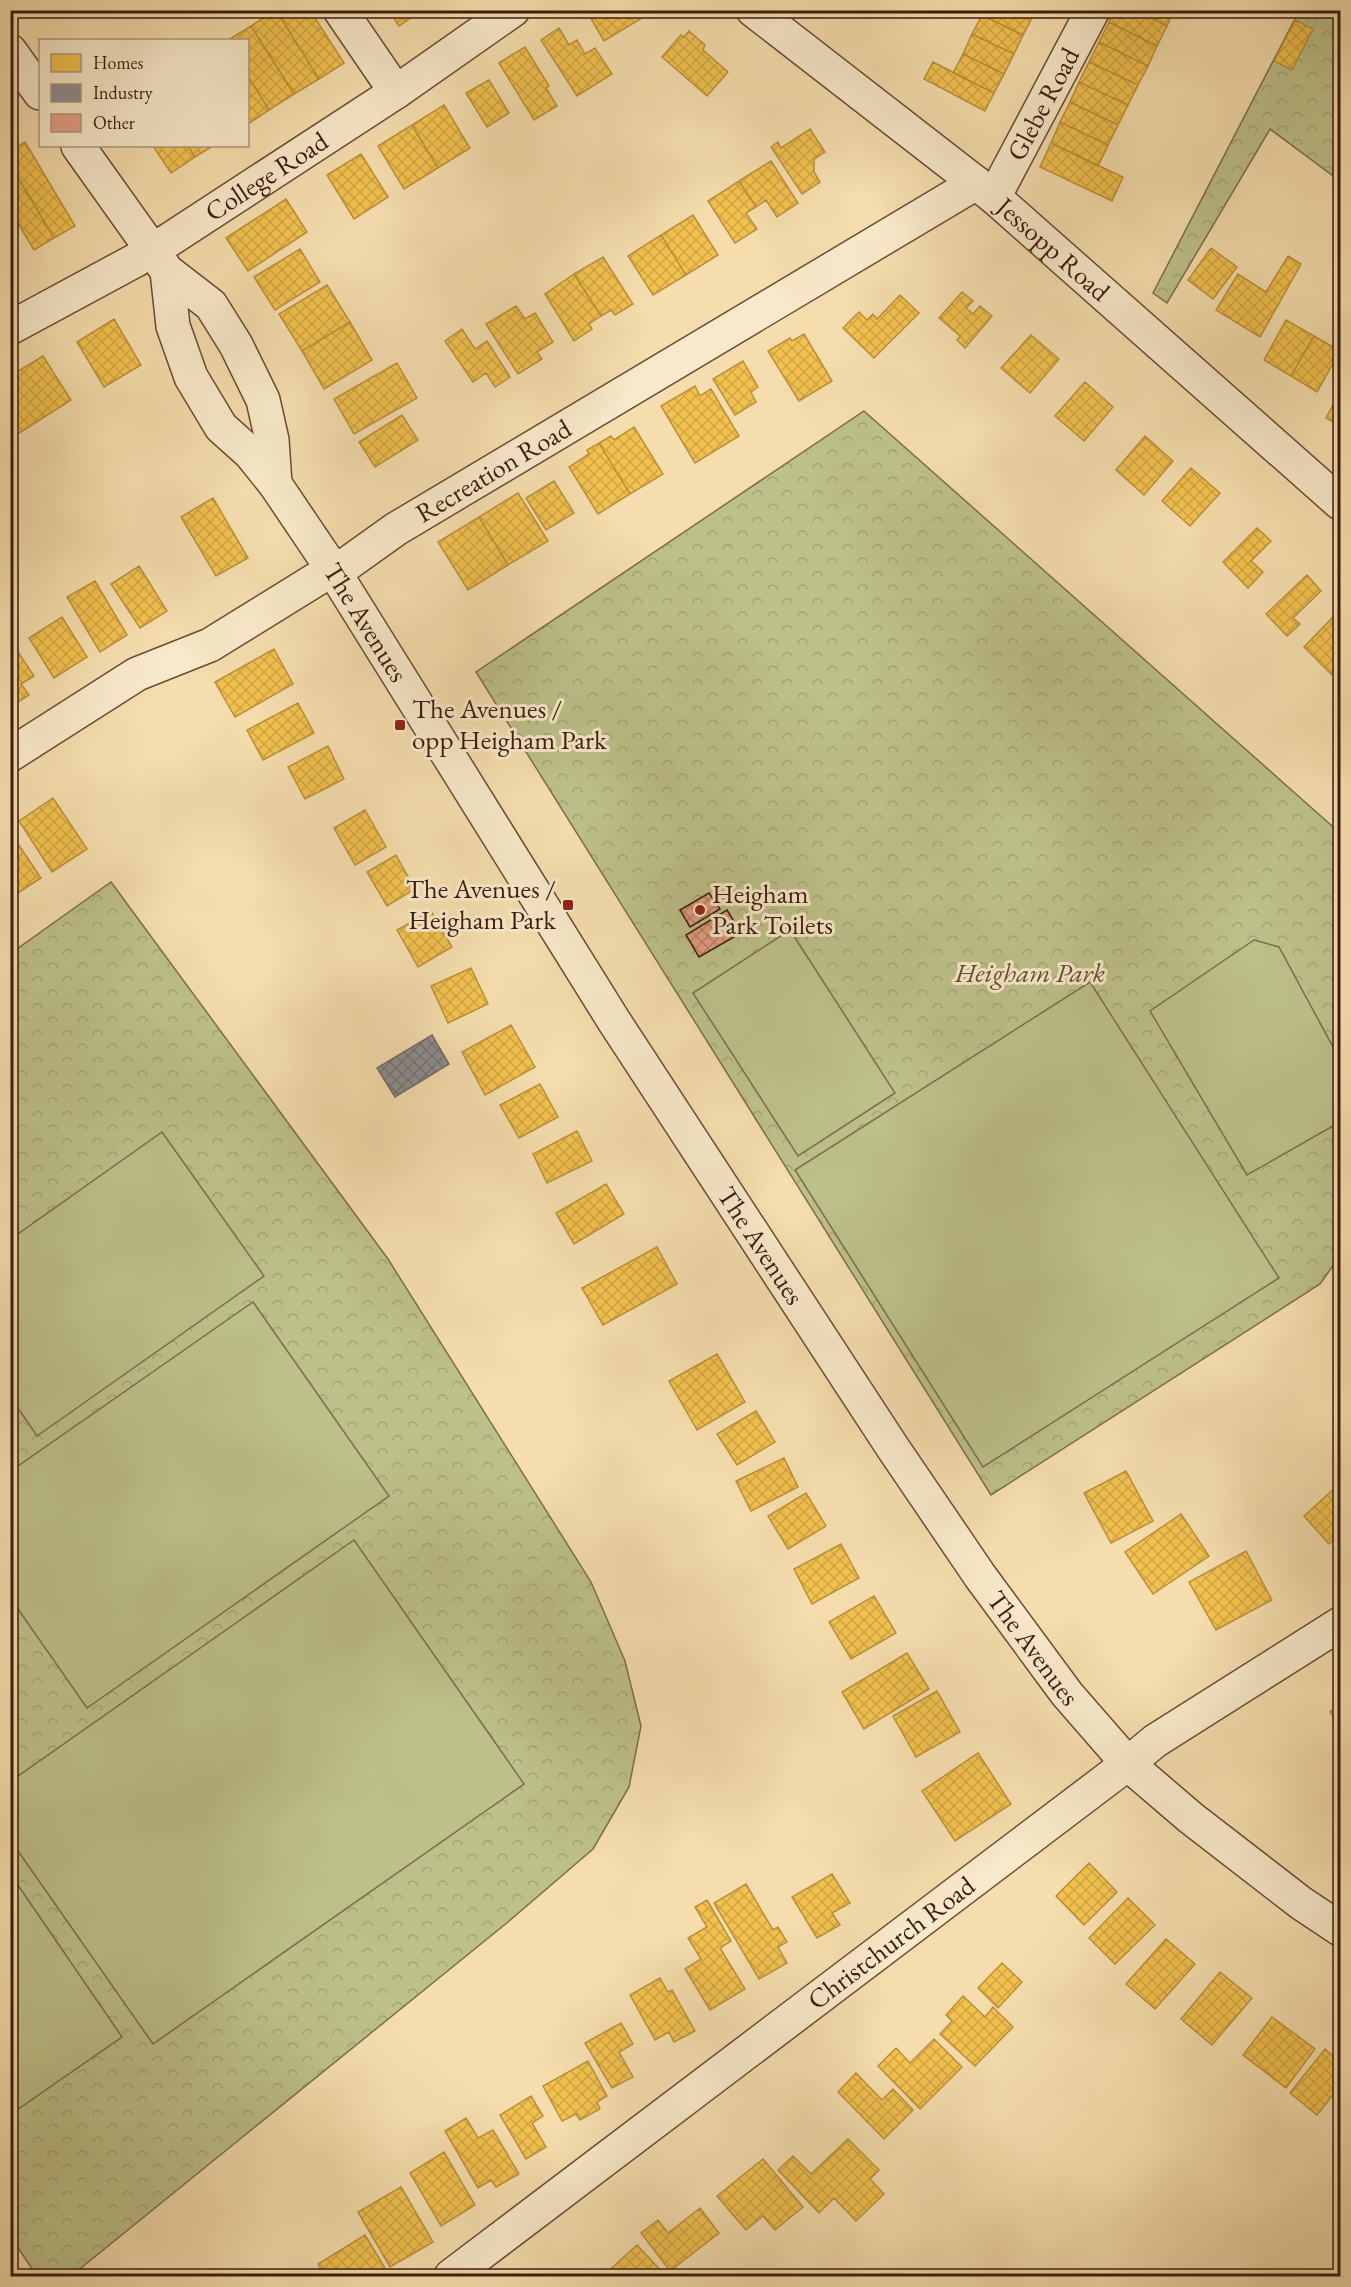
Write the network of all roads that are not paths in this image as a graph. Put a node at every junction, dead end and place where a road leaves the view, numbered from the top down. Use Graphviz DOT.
graph roads {
  1 [pos="340,10"];
  2 [pos="513,10"];
  3 [pos="753,10"];
  4 [pos="1093,10"];
  5 [pos="10,51"];
  6 [pos="39,92"];
  7 [pos="396,92"];
  8 [pos="79,147"];
  9 [pos="985,190"];
  10 [pos="160,261"];
  11 [pos="10,328"];
  12 [pos="275,484"];
  13 [pos="1341,503"];
  14 [pos="333,570"];
  15 [pos="10,754"];
  16 [pos="1341,1624"];
  17 [pos="1128,1764"];
  18 [pos="1341,1929"];
  19 [pos="451,2277"];
  1 -- 7 [label="street"];
  2 -- 7 [label="street, College Road"];
  3 -- 9 [label="street, Jessopp Road"];
  4 -- 9 [label="street, Glebe Road"];
  5 -- 6 [label="street"];
  7 -- 10 [label="street, College Road"];
  8 -- 10 [label="street"];
  9 -- 13 [label="street, Jessopp Road"];
  9 -- 14 [label="street, Recreation Road"];
  10 -- 11 [label="street, College Road"];
  10 -- 12 [label="street, The Avenues"];
  10 -- 12 [label="street"];
  12 -- 14 [label="street, The Avenues"];
  14 -- 15 [label="street, Recreation Road"];
  14 -- 17 [label="street, The Avenues"];
  16 -- 17 [label="street, Christchurch Road"];
  17 -- 18 [label="street, The Avenues"];
  17 -- 19 [label="street, Christchurch Road"];
}
